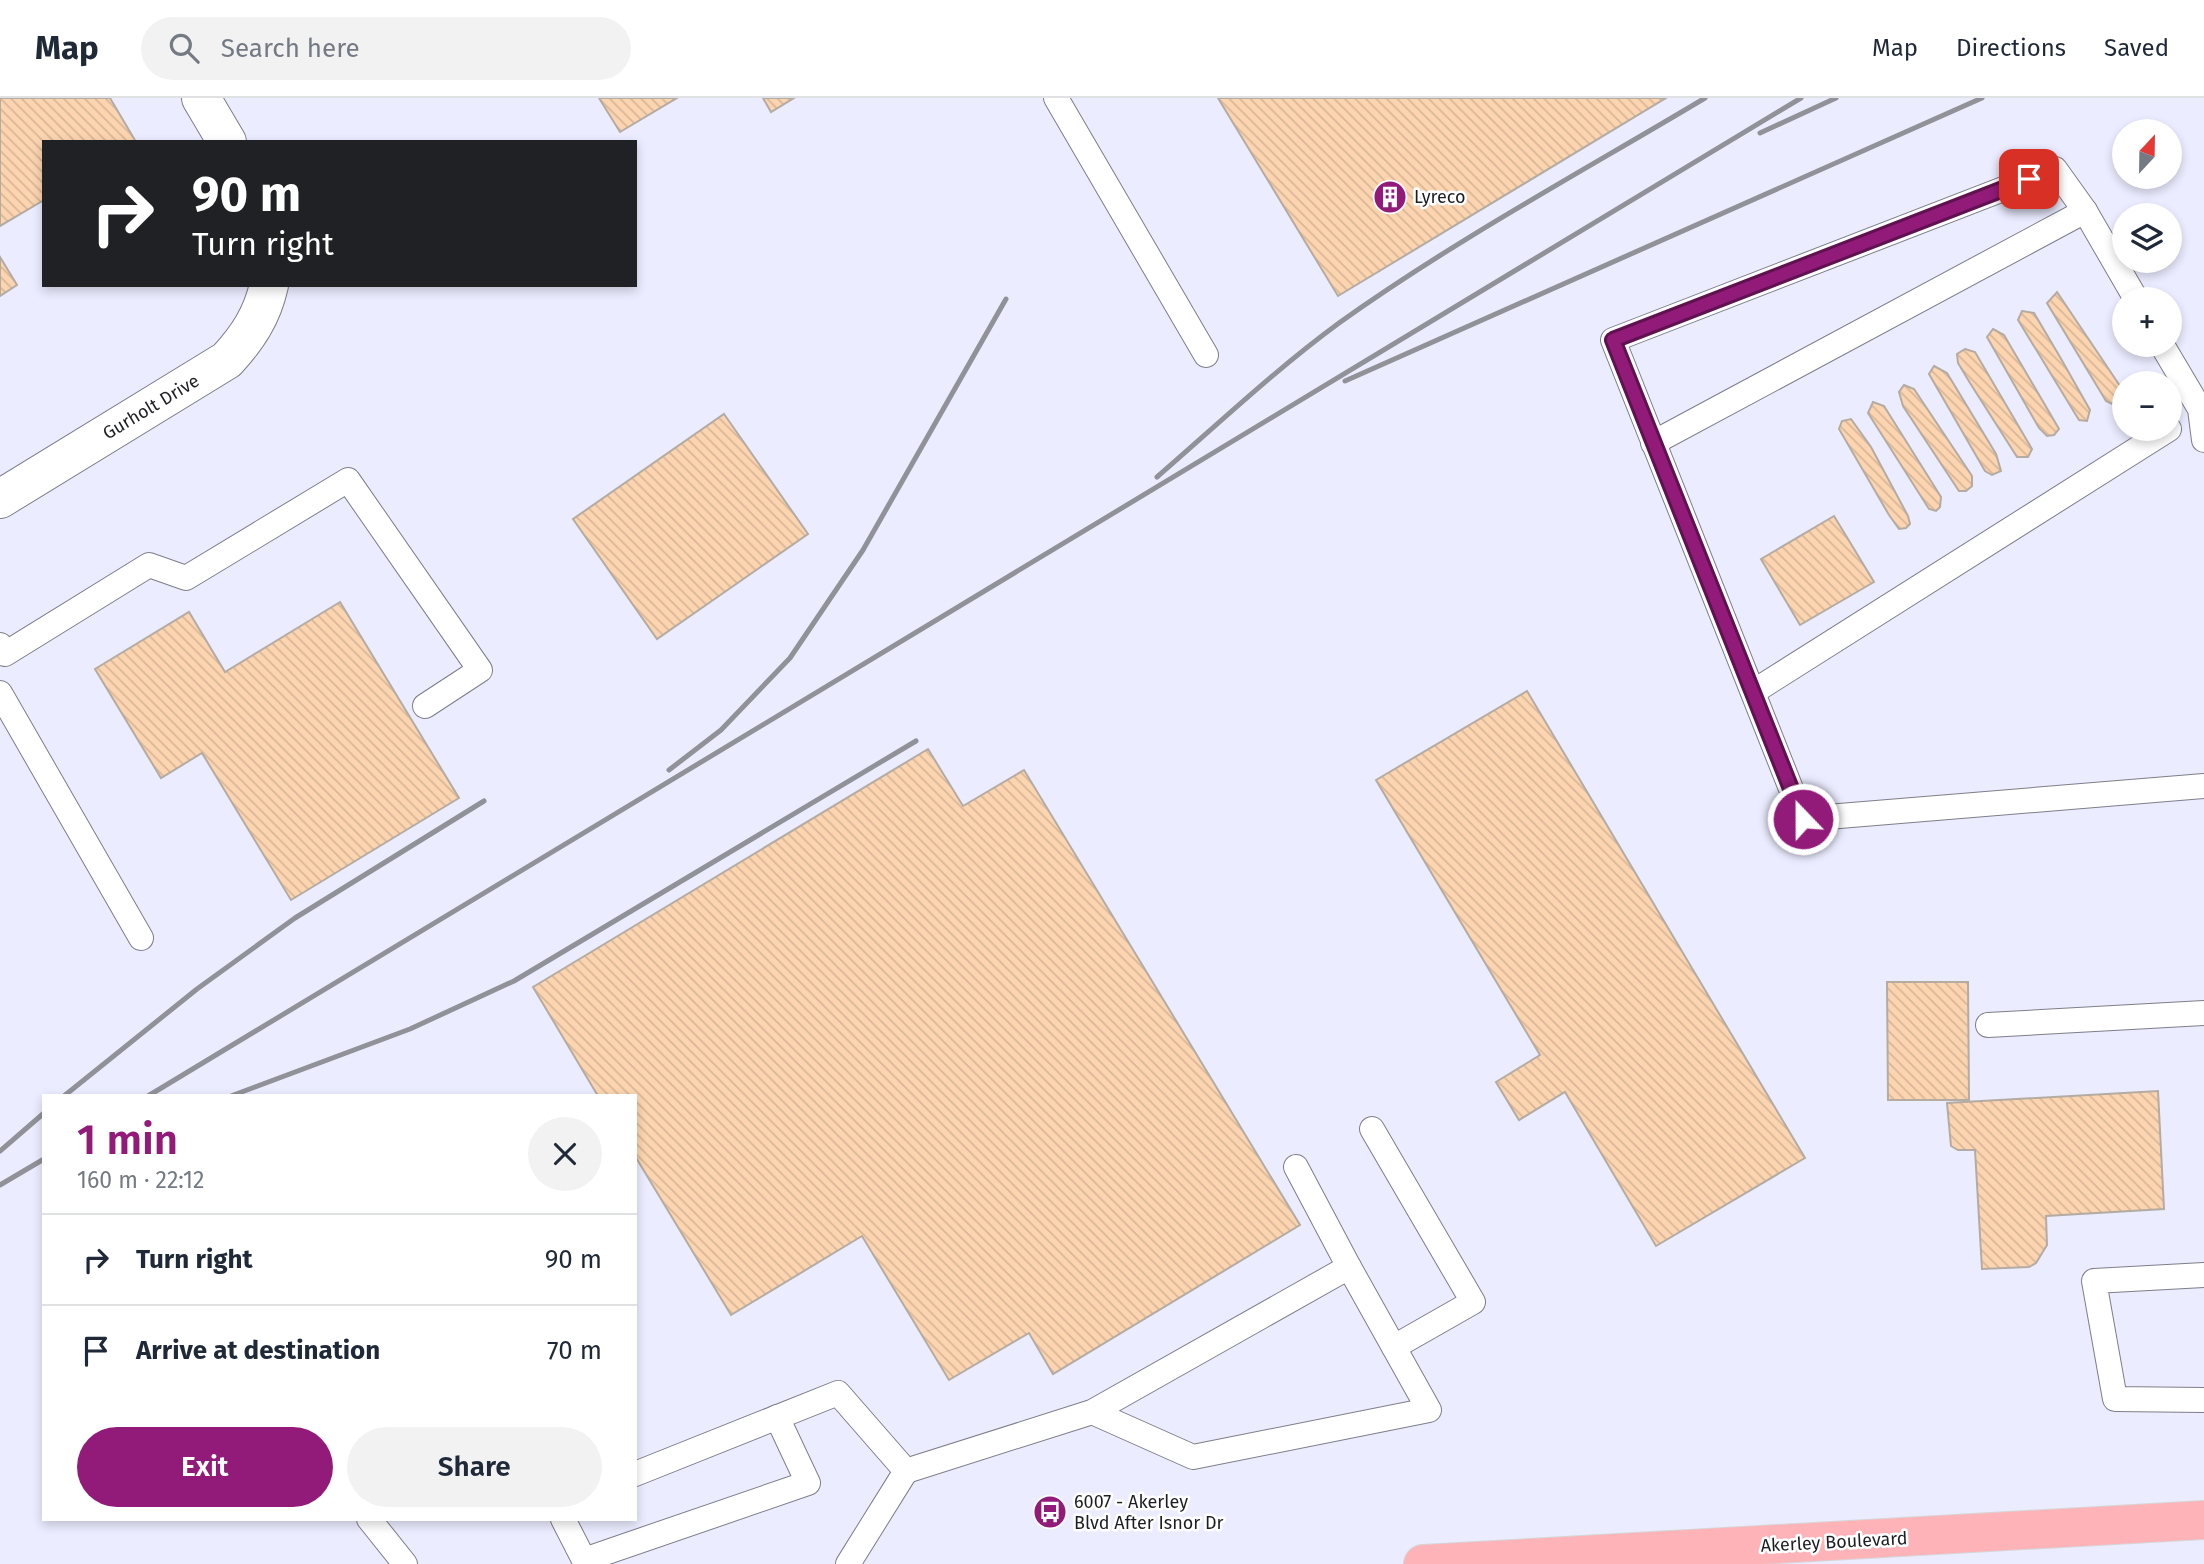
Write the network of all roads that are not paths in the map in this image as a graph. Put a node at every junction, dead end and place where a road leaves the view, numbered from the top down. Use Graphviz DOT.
graph roads {
  1 [pos="201,98"];
  2 [pos="1056,98"];
  3 [pos="226,140"];
  4 [pos="2085,211"];
  5 [pos="268,287"];
  6 [pos="2129,287"];
  7 [pos="1206,355"];
  8 [pos="2170,357"];
  9 [pos="2202,408"];
  10 [pos="2182,420"];
  11 [pos="2204,440"];
  12 [pos="2149,441"];
  13 [pos="1653,443"];
  14 [pos="0,499"];
  15 [pos="2,652"];
  16 [pos="1753,692"];
  17 [pos="0,693"];
  18 [pos="425,706"];
  19 [pos="2204,786"];
  20 [pos="141,938"];
  21 [pos="2204,1013"];
  22 [pos="1988,1026"];
  23 [pos="1372,1129"];
  24 [pos="1296,1167"];
  25 [pos="1349,1267"];
  26 [pos="2204,1275"];
  27 [pos="1394,1347"];
  28 [pos="2204,1400"];
  29 [pos="1092,1412"];
  30 [pos="777,1417"];
  31 [pos="906,1472"];
  32 [pos="637,1473"];
  33 [pos="2204,1520"];
  34 [pos="371,1521"];
  35 [pos="564,1521"];
  36 [pos="405,1564"];
  37 [pos="848,1564"];
  38 [pos="1423,1564"];
  1 -- 3 [label="street"];
  2 -- 7 [label="lane"];
  4 -- 6 [label="lane"];
  4 -- 13 [label="lane"];
  4 -- 13 [label="lane"];
  5 -- 14 [label="street, Gurholt Drive"];
  8 -- 9 [label="lane"];
  9 -- 10 [label="lane"];
  9 -- 11 [label="lane"];
  12 -- 16 [label="lane"];
  13 -- 16 [label="lane"];
  15 -- 18 [label="lane"];
  16 -- 19 [label="lane"];
  17 -- 20 [label="lane"];
  21 -- 22 [label="lane"];
  23 -- 27 [label="lane"];
  24 -- 25 [label="lane"];
  25 -- 27 [label="lane"];
  25 -- 29 [label="lane"];
  26 -- 28 [label="lane"];
  27 -- 29 [label="lane"];
  29 -- 31 [label="lane"];
  30 -- 31 [label="lane"];
  30 -- 32 [label="lane"];
  30 -- 35 [label="lane"];
  31 -- 37 [label="lane"];
  33 -- 38 [label="main road, Akerley Boulevard"];
  34 -- 36 [label="lane"];
}
